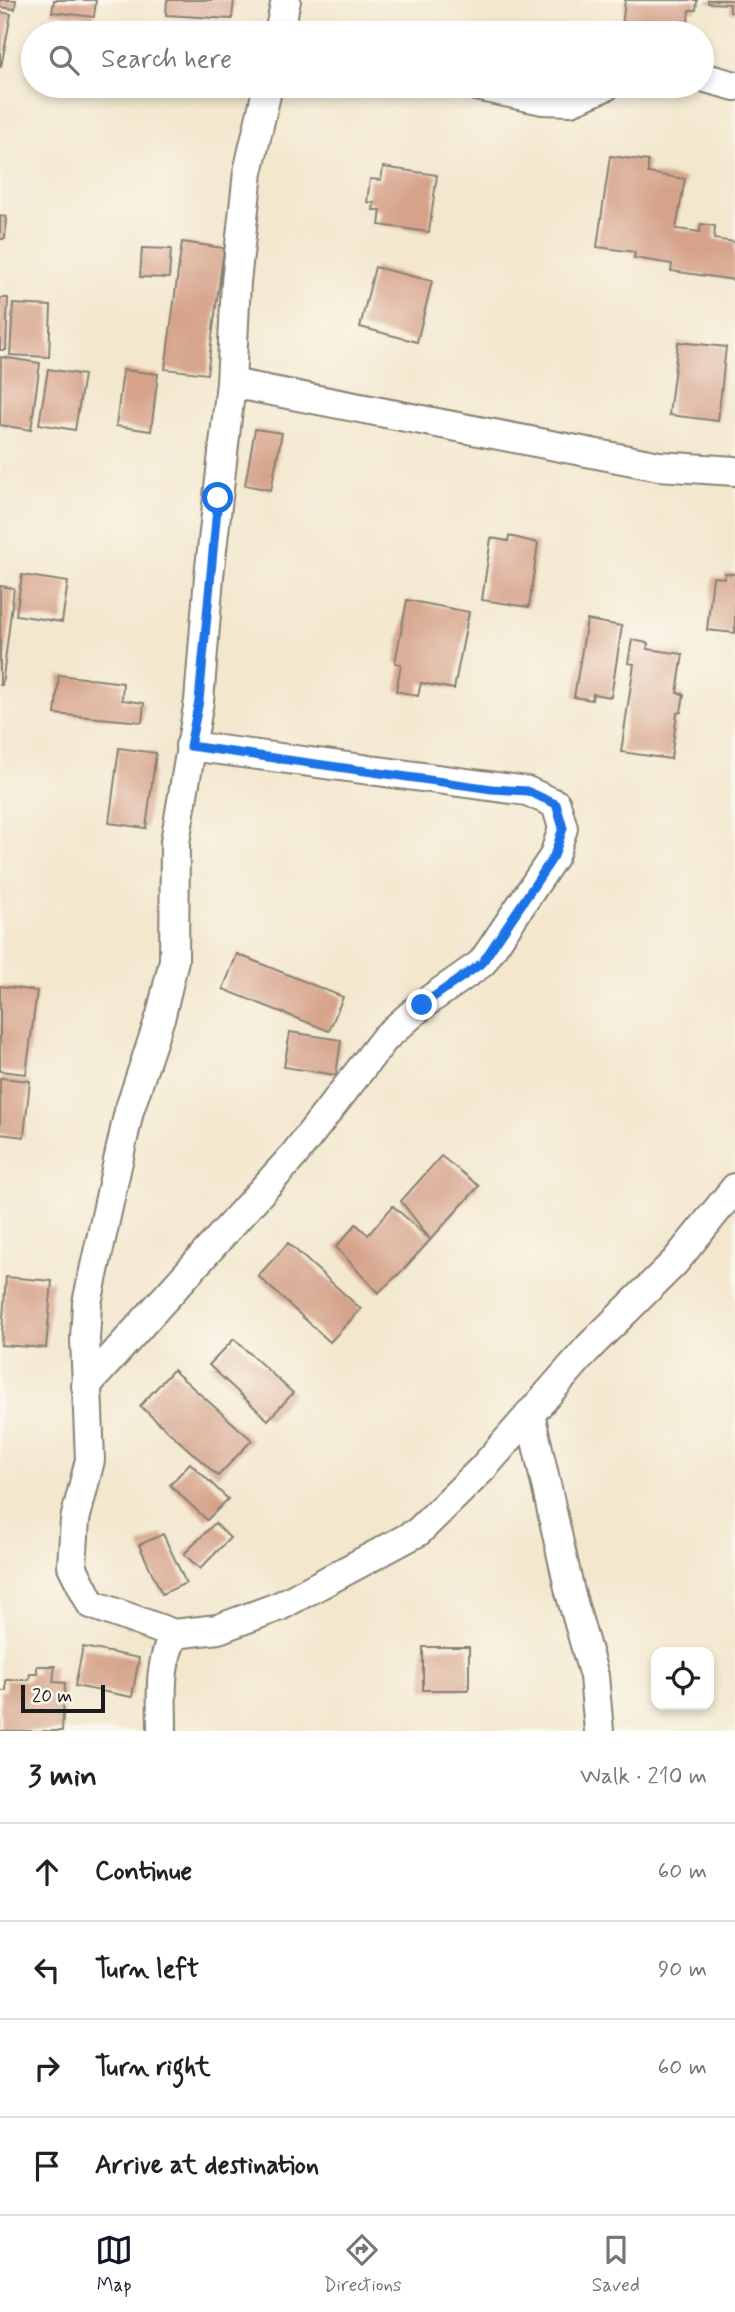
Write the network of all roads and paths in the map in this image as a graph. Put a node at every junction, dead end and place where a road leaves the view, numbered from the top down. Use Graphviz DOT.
graph roads {
  1 [pos="286,0"];
  2 [pos="282,21"];
  3 [pos="714,80"];
  4 [pos="735,86"];
  5 [pos="265,98"];
  6 [pos="534,98"];
  7 [pos="578,98"];
  8 [pos="231,383"];
  9 [pos="735,471"];
  10 [pos="190,746"];
  11 [pos="735,1188"];
  12 [pos="86,1385"];
  13 [pos="530,1413"];
  14 [pos="174,1634"];
  15 [pos="162,1731"];
  16 [pos="600,1731"];
  1 -- 2 [label="street"];
  3 -- 4 [label="street"];
  5 -- 8 [label="street"];
  6 -- 7 [label="street"];
  8 -- 9 [label="street"];
  8 -- 10 [label="street"];
  10 -- 12 [label="street"];
  10 -- 12 [label="street"];
  11 -- 13 [label="street"];
  12 -- 14 [label="street"];
  13 -- 14 [label="street"];
  13 -- 16 [label="street"];
  14 -- 15 [label="street"];
}
